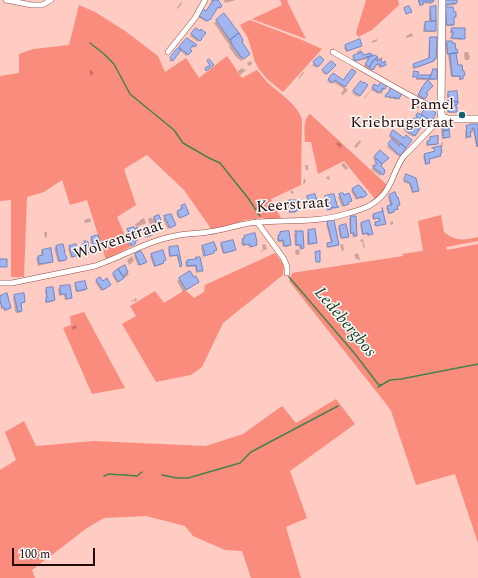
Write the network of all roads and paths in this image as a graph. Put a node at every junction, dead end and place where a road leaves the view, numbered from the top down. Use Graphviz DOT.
graph roads {
  1 [pos="6,0"];
  2 [pos="51,0"];
  3 [pos="205,0"];
  4 [pos="442,0"];
  5 [pos="168,52"];
  6 [pos="333,52"];
  7 [pos="440,108"];
  8 [pos="442,117"];
  9 [pos="478,119"];
  10 [pos="257,222"];
  11 [pos="246,224"];
  12 [pos="287,273"];
  13 [pos="0,283"];
  1 -- 2 [label="street"];
  3 -- 5 [label="street"];
  4 -- 7 [label="main road"];
  6 -- 7 [label="street"];
  7 -- 8 [label="main road"];
  8 -- 9 [label="main road"];
  8 -- 10 [label="street, Keerstraat"];
  10 -- 11 [label="street, Keerstraat"];
  10 -- 12 [label="street"];
  11 -- 13 [label="street, Wolvenstraat"];
}
